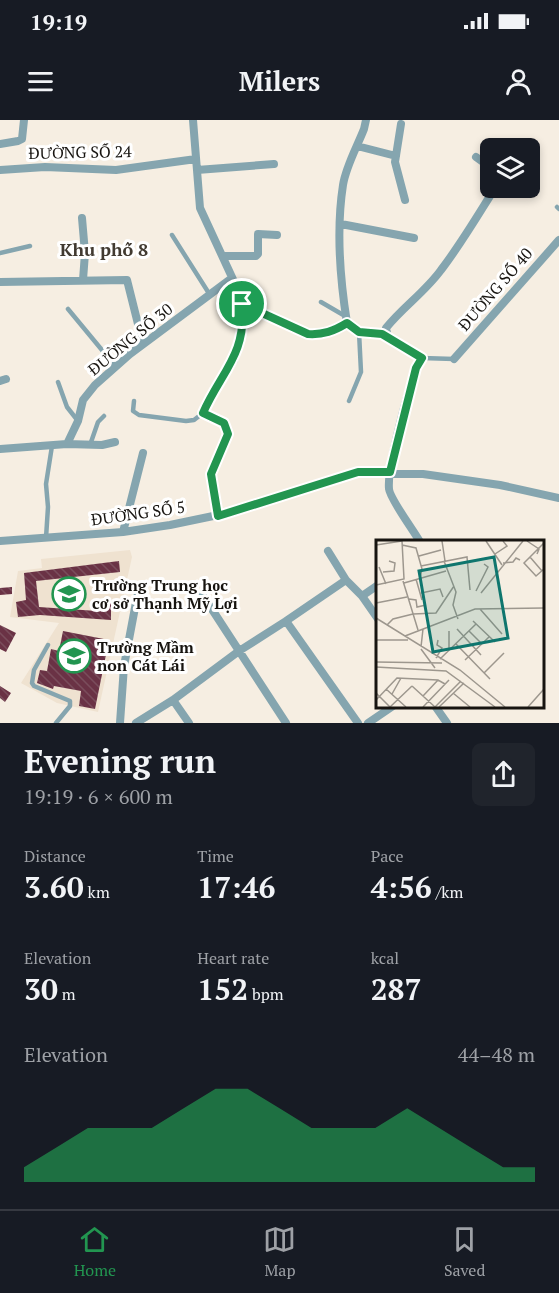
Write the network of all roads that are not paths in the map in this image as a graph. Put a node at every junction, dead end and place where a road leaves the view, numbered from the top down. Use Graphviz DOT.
graph roads {
  1 [pos="24,120"];
  2 [pos="193,120"];
  3 [pos="366,120"];
  4 [pos="401,124"];
  5 [pos="0,144"];
  6 [pos="357,146"];
  7 [pos="396,156"];
  8 [pos="476,157"];
  9 [pos="196,159"];
  10 [pos="480,160"];
  11 [pos="274,164"];
  12 [pos="0,170"];
  13 [pos="197,170"];
  14 [pos="488,198"];
  15 [pos="405,200"];
  16 [pos="82,218"];
  17 [pos="341,224"];
  18 [pos="172,235"];
  19 [pos="277,235"];
  20 [pos="414,238"];
  21 [pos="559,240"];
  22 [pos="30,246"];
  23 [pos="0,253"];
  24 [pos="223,256"];
  25 [pos="232,278"];
  26 [pos="83,280"];
  27 [pos="0,282"];
  28 [pos="210,295"];
  29 [pos="321,302"];
  30 [pos="242,304"];
  31 [pos="68,309"];
  32 [pos="346,320"];
  33 [pos="359,332"];
  34 [pos="388,337"];
  35 [pos="143,344"];
  36 [pos="422,358"];
  37 [pos="454,359"];
  38 [pos="116,367"];
  39 [pos="58,382"];
  40 [pos="134,401"];
  41 [pos="349,401"];
  42 [pos="203,413"];
  43 [pos="104,416"];
  44 [pos="78,421"];
  45 [pos="115,442"];
  46 [pos="67,444"];
  47 [pos="90,445"];
  48 [pos="52,446"];
  49 [pos="0,449"];
  50 [pos="143,453"];
  51 [pos="390,472"];
  52 [pos="559,498"];
  53 [pos="218,516"];
  54 [pos="123,532"];
  55 [pos="46,539"];
  56 [pos="419,540"];
  57 [pos="0,542"];
  58 [pos="328,551"];
  59 [pos="346,579"];
  60 [pos="376,586"];
  61 [pos="202,594"];
  62 [pos="362,596"];
  63 [pos="137,597"];
  64 [pos="376,616"];
  65 [pos="286,621"];
  66 [pos="48,645"];
  67 [pos="238,651"];
  68 [pos="173,700"];
  69 [pos="390,708"];
  70 [pos="436,708"];
  71 [pos="56,723"];
  72 [pos="120,723"];
  73 [pos="136,723"];
  74 [pos="189,723"];
  75 [pos="286,723"];
  76 [pos="358,723"];
  77 [pos="368,723"];
  78 [pos="447,723"];
  1 -- 5 [label="street"];
  2 -- 9 [label="street"];
  3 -- 6 [label="street"];
  4 -- 7 [label="street"];
  6 -- 7 [label="street"];
  6 -- 17 [label="street"];
  7 -- 15 [label="street"];
  8 -- 10 [label="street"];
  9 -- 12 [label="street, ĐƯỜNG SỐ 24"];
  9 -- 13 [label="street"];
  11 -- 13 [label="street"];
  13 -- 24 [label="street"];
  14 -- 34 [label="street"];
  16 -- 26 [label="street"];
  17 -- 20 [label="street"];
  17 -- 32 [label="street"];
  18 -- 28 [label="lane"];
  19 -- 24 [label="street"];
  21 -- 37 [label="street, ĐƯỜNG SỐ 40"];
  22 -- 23 [label="lane"];
  24 -- 25 [label="street"];
  25 -- 28 [label="street, ĐƯỜNG SỐ 30"];
  25 -- 30 [label="street"];
  26 -- 27 [label="street"];
  26 -- 35 [label="street"];
  28 -- 35 [label="street, ĐƯỜNG SỐ 30"];
  29 -- 32 [label="lane"];
  30 -- 32 [label="street"];
  30 -- 42 [label="street"];
  31 -- 38 [label="lane"];
  32 -- 33 [label="street"];
  33 -- 34 [label="street"];
  33 -- 41 [label="lane"];
  34 -- 36 [label="street"];
  35 -- 38 [label="street, ĐƯỜNG SỐ 30"];
  36 -- 37 [label="lane"];
  36 -- 51 [label="street"];
  38 -- 44 [label="street, ĐƯỜNG SỐ 30"];
  39 -- 44 [label="lane"];
  40 -- 42 [label="lane"];
  42 -- 53 [label="street"];
  43 -- 47 [label="lane"];
  44 -- 46 [label="street, ĐƯỜNG SỐ 30"];
  45 -- 47 [label="street"];
  46 -- 47 [label="street"];
  46 -- 48 [label="street"];
  48 -- 49 [label="street"];
  48 -- 55 [label="lane"];
  50 -- 54 [label="street"];
  51 -- 52 [label="street, ĐƯỜNG SỐ 5"];
  51 -- 53 [label="street, ĐƯỜNG SỐ 5"];
  51 -- 56 [label="street"];
  53 -- 54 [label="street, ĐƯỜNG SỐ 5"];
  54 -- 55 [label="street, ĐƯỜNG SỐ 5"];
  55 -- 57 [label="street, ĐƯỜNG SỐ 5"];
  58 -- 59 [label="street"];
  59 -- 62 [label="street"];
  59 -- 65 [label="street"];
  60 -- 62 [label="street"];
  61 -- 67 [label="street"];
  62 -- 64 [label="street"];
  63 -- 72 [label="street"];
  65 -- 67 [label="street"];
  65 -- 76 [label="street"];
  66 -- 71 [label="lane"];
  67 -- 68 [label="street"];
  67 -- 75 [label="street"];
  68 -- 73 [label="street"];
  68 -- 74 [label="street"];
  69 -- 77 [label="street"];
  70 -- 78 [label="street"];
}
